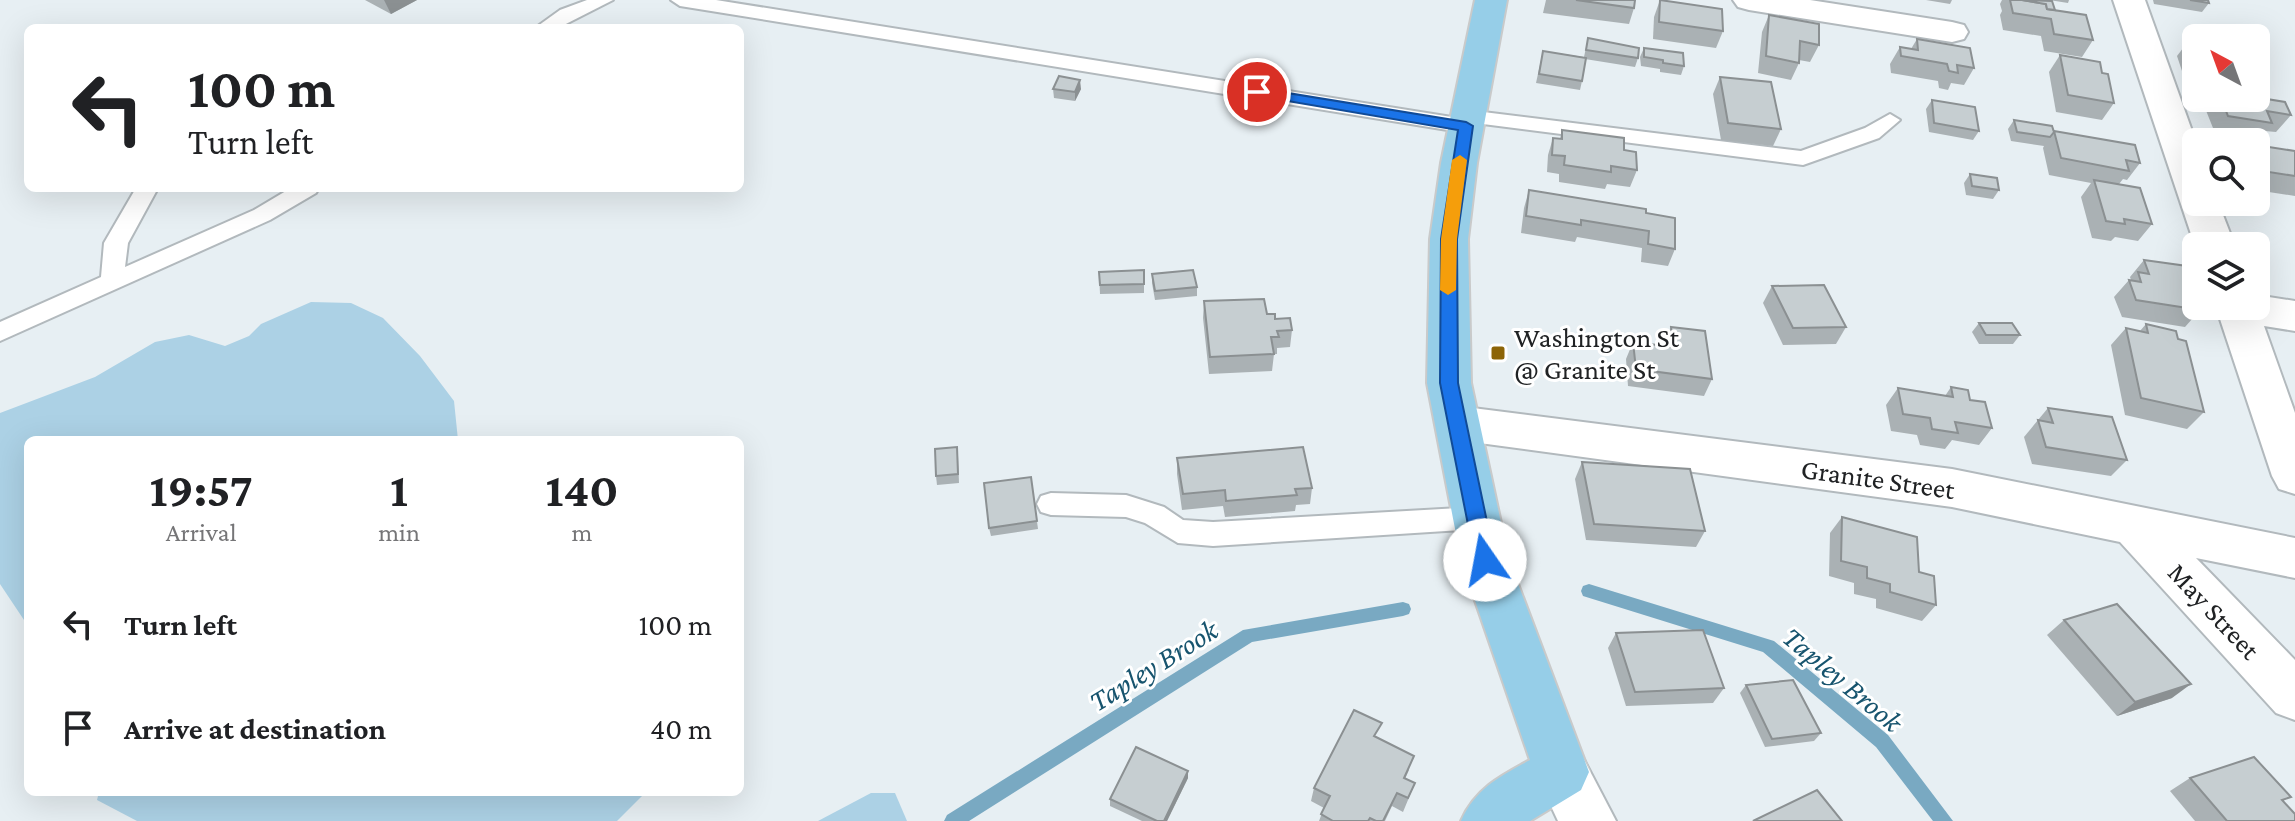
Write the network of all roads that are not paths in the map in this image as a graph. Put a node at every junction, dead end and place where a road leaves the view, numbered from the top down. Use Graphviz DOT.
graph roads {
  1 [pos="604,0"];
  2 [pos="680,0"];
  3 [pos="1491,0"];
  4 [pos="1749,0"];
  5 [pos="2129,0"];
  6 [pos="551,24"];
  7 [pos="1952,32"];
  8 [pos="1890,120"];
  9 [pos="1467,121"];
  10 [pos="2182,153"];
  11 [pos="145,192"];
  12 [pos="301,192"];
  13 [pos="112,282"];
  14 [pos="2270,312"];
  15 [pos="2295,316"];
  16 [pos="2241,320"];
  17 [pos="0,332"];
  18 [pos="1457,423"];
  19 [pos="2295,476"];
  20 [pos="1051,504"];
  21 [pos="1477,518"];
  22 [pos="2134,525"];
  23 [pos="2295,558"];
  24 [pos="2295,696"];
  25 [pos="1562,772"];
  26 [pos="1489,821"];
  27 [pos="1588,821"];
  1 -- 6 [label="lane"];
  2 -- 9 [label="lane"];
  3 -- 9 [label="main road"];
  4 -- 7 [label="street"];
  5 -- 10 [label="street"];
  8 -- 9 [label="lane"];
  9 -- 18 [label="main road"];
  11 -- 13 [label="lane"];
  12 -- 13 [label="lane"];
  13 -- 17 [label="lane"];
  14 -- 15 [label="street"];
  16 -- 19 [label="street"];
  18 -- 21 [label="main road"];
  18 -- 22 [label="street, Granite Street"];
  20 -- 21 [label="lane"];
  21 -- 25 [label="main road"];
  22 -- 23 [label="street, Granite Street"];
  22 -- 24 [label="street, May Street"];
  25 -- 26 [label="main road"];
  25 -- 27 [label="street"];
}
